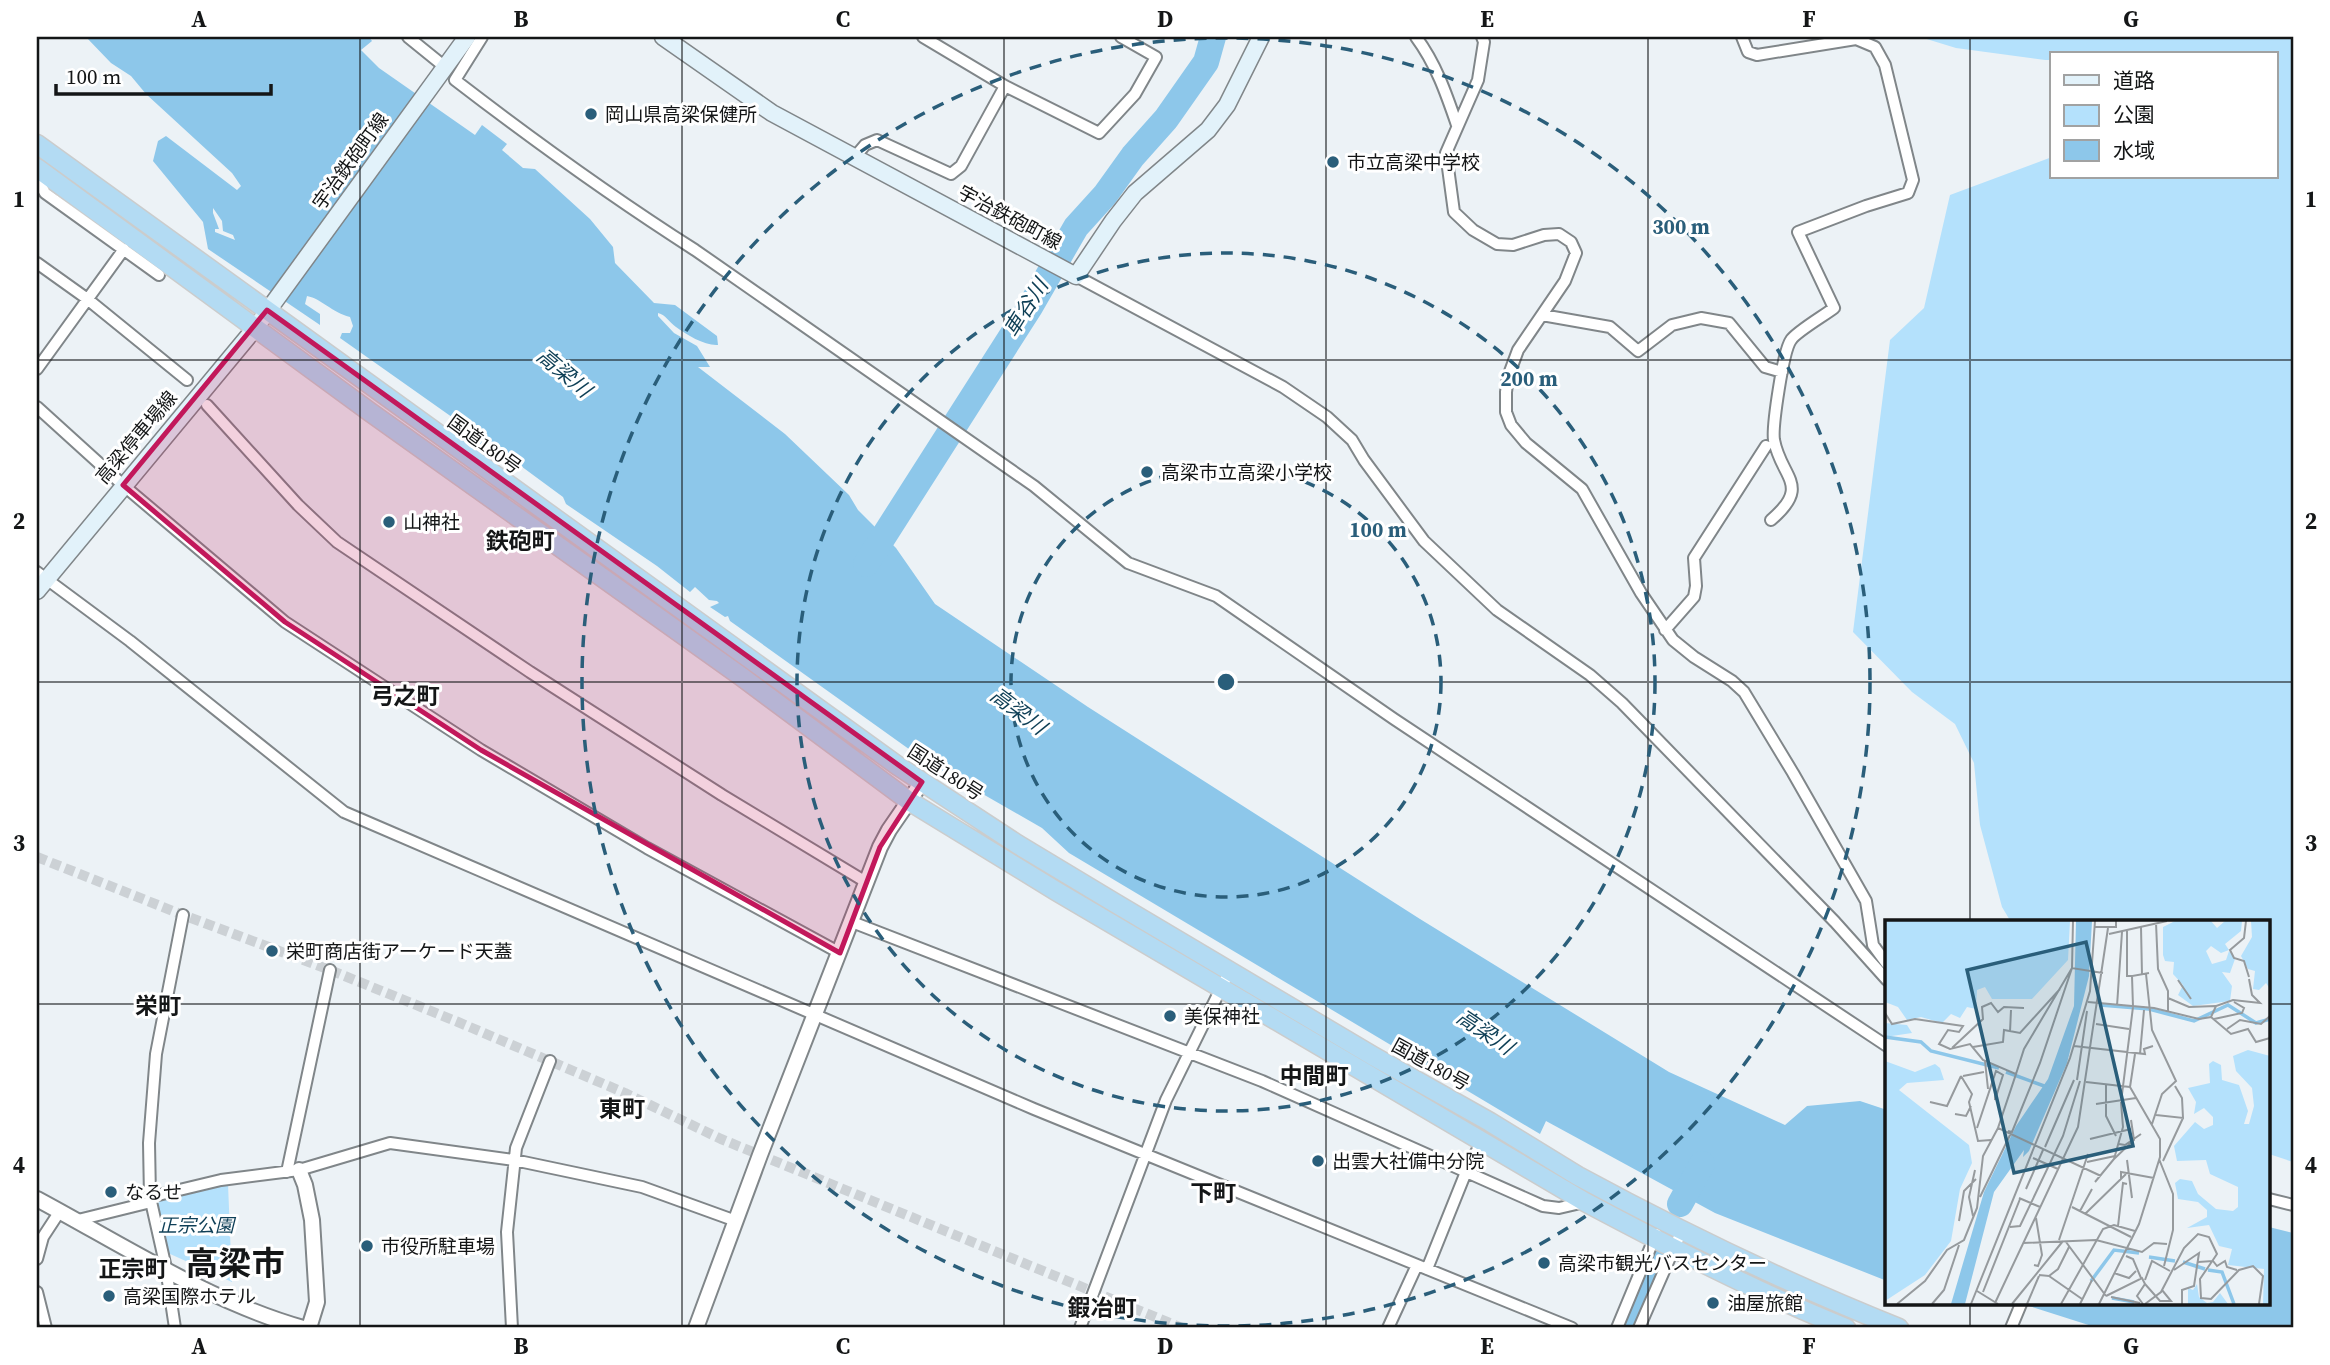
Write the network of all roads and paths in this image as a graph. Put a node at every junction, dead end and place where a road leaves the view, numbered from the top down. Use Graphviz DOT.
graph roads {
  1 [pos="408,37"];
  2 [pos="467,37"];
  3 [pos="482,37"];
  4 [pos="663,37"];
  5 [pos="923,37"];
  6 [pos="1121,37"];
  7 [pos="1261,37"];
  8 [pos="1416,37"];
  9 [pos="1482,37"];
  10 [pos="1742,37"];
  11 [pos="445,67"];
  12 [pos="1005,86"];
  13 [pos="1457,125"];
  14 [pos="37,144"];
  15 [pos="854,158"];
  16 [pos="37,168"];
  17 [pos="37,178"];
  18 [pos="124,249"];
  19 [pos="37,263"];
  20 [pos="1071,273"];
  21 [pos="159,275"];
  22 [pos="86,298"];
  23 [pos="273,303"];
  24 [pos="1542,314"];
  25 [pos="256,327"];
  26 [pos="37,369"];
  27 [pos="1782,372"];
  28 [pos="187,380"];
  29 [pos="207,405"];
  30 [pos="37,407"];
  31 [pos="1766,446"];
  32 [pos="123,485"];
  33 [pos="1771,520"];
  34 [pos="40,581"];
  35 [pos="1664,631"];
  36 [pos="922,782"];
  37 [pos="909,801"];
  38 [pos="866,882"];
  39 [pos="183,915"];
  40 [pos="852,922"];
  41 [pos="840,953"];
  42 [pos="1885,961"];
  43 [pos="330,970"];
  44 [pos="1230,970"];
  45 [pos="1885,978"];
  46 [pos="1222,988"];
  47 [pos="816,1015"];
  48 [pos="1885,1045"];
  49 [pos="1188,1052"];
  50 [pos="550,1061"];
  51 [pos="1482,1141"];
  52 [pos="1145,1154"];
  53 [pos="514,1160"];
  54 [pos="293,1171"];
  55 [pos="1466,1172"];
  56 [pos="37,1199"];
  57 [pos="151,1199"];
  58 [pos="2270,1199"];
  59 [pos="1585,1202"];
  60 [pos="2293,1205"];
  61 [pos="60,1211"];
  62 [pos="78,1220"];
  63 [pos="1662,1220"];
  64 [pos="736,1221"];
  65 [pos="1682,1230"];
  66 [pos="1653,1239"];
  67 [pos="1673,1250"];
  68 [pos="37,1259"];
  69 [pos="1422,1267"];
  70 [pos="166,1268"];
  71 [pos="37,1292"];
  72 [pos="2020,1306"];
  73 [pos="46,1328"];
  74 [pos="176,1328"];
  75 [pos="303,1328"];
  76 [pos="310,1328"];
  77 [pos="512,1328"];
  78 [pos="696,1328"];
  79 [pos="1080,1328"];
  80 [pos="1388,1328"];
  81 [pos="1572,1328"];
  82 [pos="1617,1328"];
  83 [pos="1639,1328"];
  84 [pos="1846,1328"];
  85 [pos="1899,1328"];
  86 [pos="2011,1328"];
  1 -- 11 [label="street"];
  2 -- 11 [label="main road, 宇治鉄砲町線"];
  3 -- 48 [label="street"];
  4 -- 15 [label="main road, 宇治鉄砲町線"];
  5 -- 12 [label="street"];
  6 -- 12 [label="street"];
  7 -- 20 [label="main road"];
  8 -- 13 [label="street"];
  9 -- 13 [label="street"];
  10 -- 27 [label="street"];
  11 -- 23 [label="main road, 宇治鉄砲町線"];
  12 -- 15 [label="street"];
  13 -- 24 [label="street"];
  14 -- 23 [label="highway, 国道180号"];
  15 -- 20 [label="main road, 宇治鉄砲町線"];
  16 -- 25 [label="highway, 国道180号"];
  17 -- 18 [label="street"];
  18 -- 21 [label="street"];
  18 -- 22 [label="street"];
  19 -- 22 [label="street"];
  20 -- 45 [label="street"];
  22 -- 26 [label="street"];
  22 -- 28 [label="street"];
  23 -- 25 [label="main road, 高梁停車場線"];
  23 -- 36 [label="highway, 国道180号"];
  24 -- 27 [label="street"];
  24 -- 35 [label="street"];
  25 -- 32 [label="main road, 高梁停車場線"];
  25 -- 37 [label="highway, 国道180号"];
  27 -- 33 [label="street"];
  29 -- 38 [label="street"];
  30 -- 32 [label="street"];
  31 -- 35 [label="street"];
  32 -- 34 [label="main road, 高梁停車場線"];
  32 -- 41 [label="street"];
  34 -- 47 [label="street"];
  35 -- 42 [label="street"];
  36 -- 37 [label="street"];
  36 -- 44 [label="highway, 国道180号"];
  37 -- 38 [label="street"];
  37 -- 46 [label="highway, 国道180号"];
  38 -- 40 [label="street"];
  39 -- 57 [label="street"];
  40 -- 41 [label="street"];
  40 -- 49 [label="street"];
  41 -- 47 [label="street"];
  43 -- 54 [label="street"];
  44 -- 46 [label="street"];
  44 -- 63 [label="highway, 国道180号"];
  46 -- 49 [label="street"];
  46 -- 51 [label="highway, 国道180号"];
  47 -- 52 [label="street"];
  47 -- 64 [label="street"];
  49 -- 52 [label="street"];
  49 -- 55 [label="street"];
  50 -- 53 [label="street"];
  51 -- 55 [label="street"];
  51 -- 59 [label="highway, 国道180号"];
  52 -- 69 [label="street"];
  52 -- 79 [label="street"];
  53 -- 54 [label="street"];
  53 -- 64 [label="street"];
  53 -- 77 [label="street"];
  54 -- 57 [label="street"];
  54 -- 76 [label="street"];
  55 -- 59 [label="street"];
  55 -- 69 [label="street"];
  56 -- 61 [label="street"];
  57 -- 62 [label="street"];
  57 -- 70 [label="street"];
  58 -- 60 [label="street"];
  59 -- 66 [label="highway, 国道180号"];
  61 -- 62 [label="street"];
  61 -- 68 [label="street"];
  62 -- 70 [label="street"];
  63 -- 65 [label="highway, 国道180号"];
  63 -- 66 [label="street"];
  64 -- 78 [label="street"];
  65 -- 67 [label="street"];
  65 -- 85 [label="highway, 国道180号"];
  66 -- 67 [label="highway, 国道180号"];
  66 -- 82 [label="street"];
  67 -- 83 [label="street"];
  67 -- 84 [label="highway, 国道180号"];
  69 -- 80 [label="street"];
  69 -- 81 [label="street"];
  70 -- 74 [label="street"];
  70 -- 75 [label="street"];
  71 -- 73 [label="street"];
  72 -- 86 [label="street"];
}
